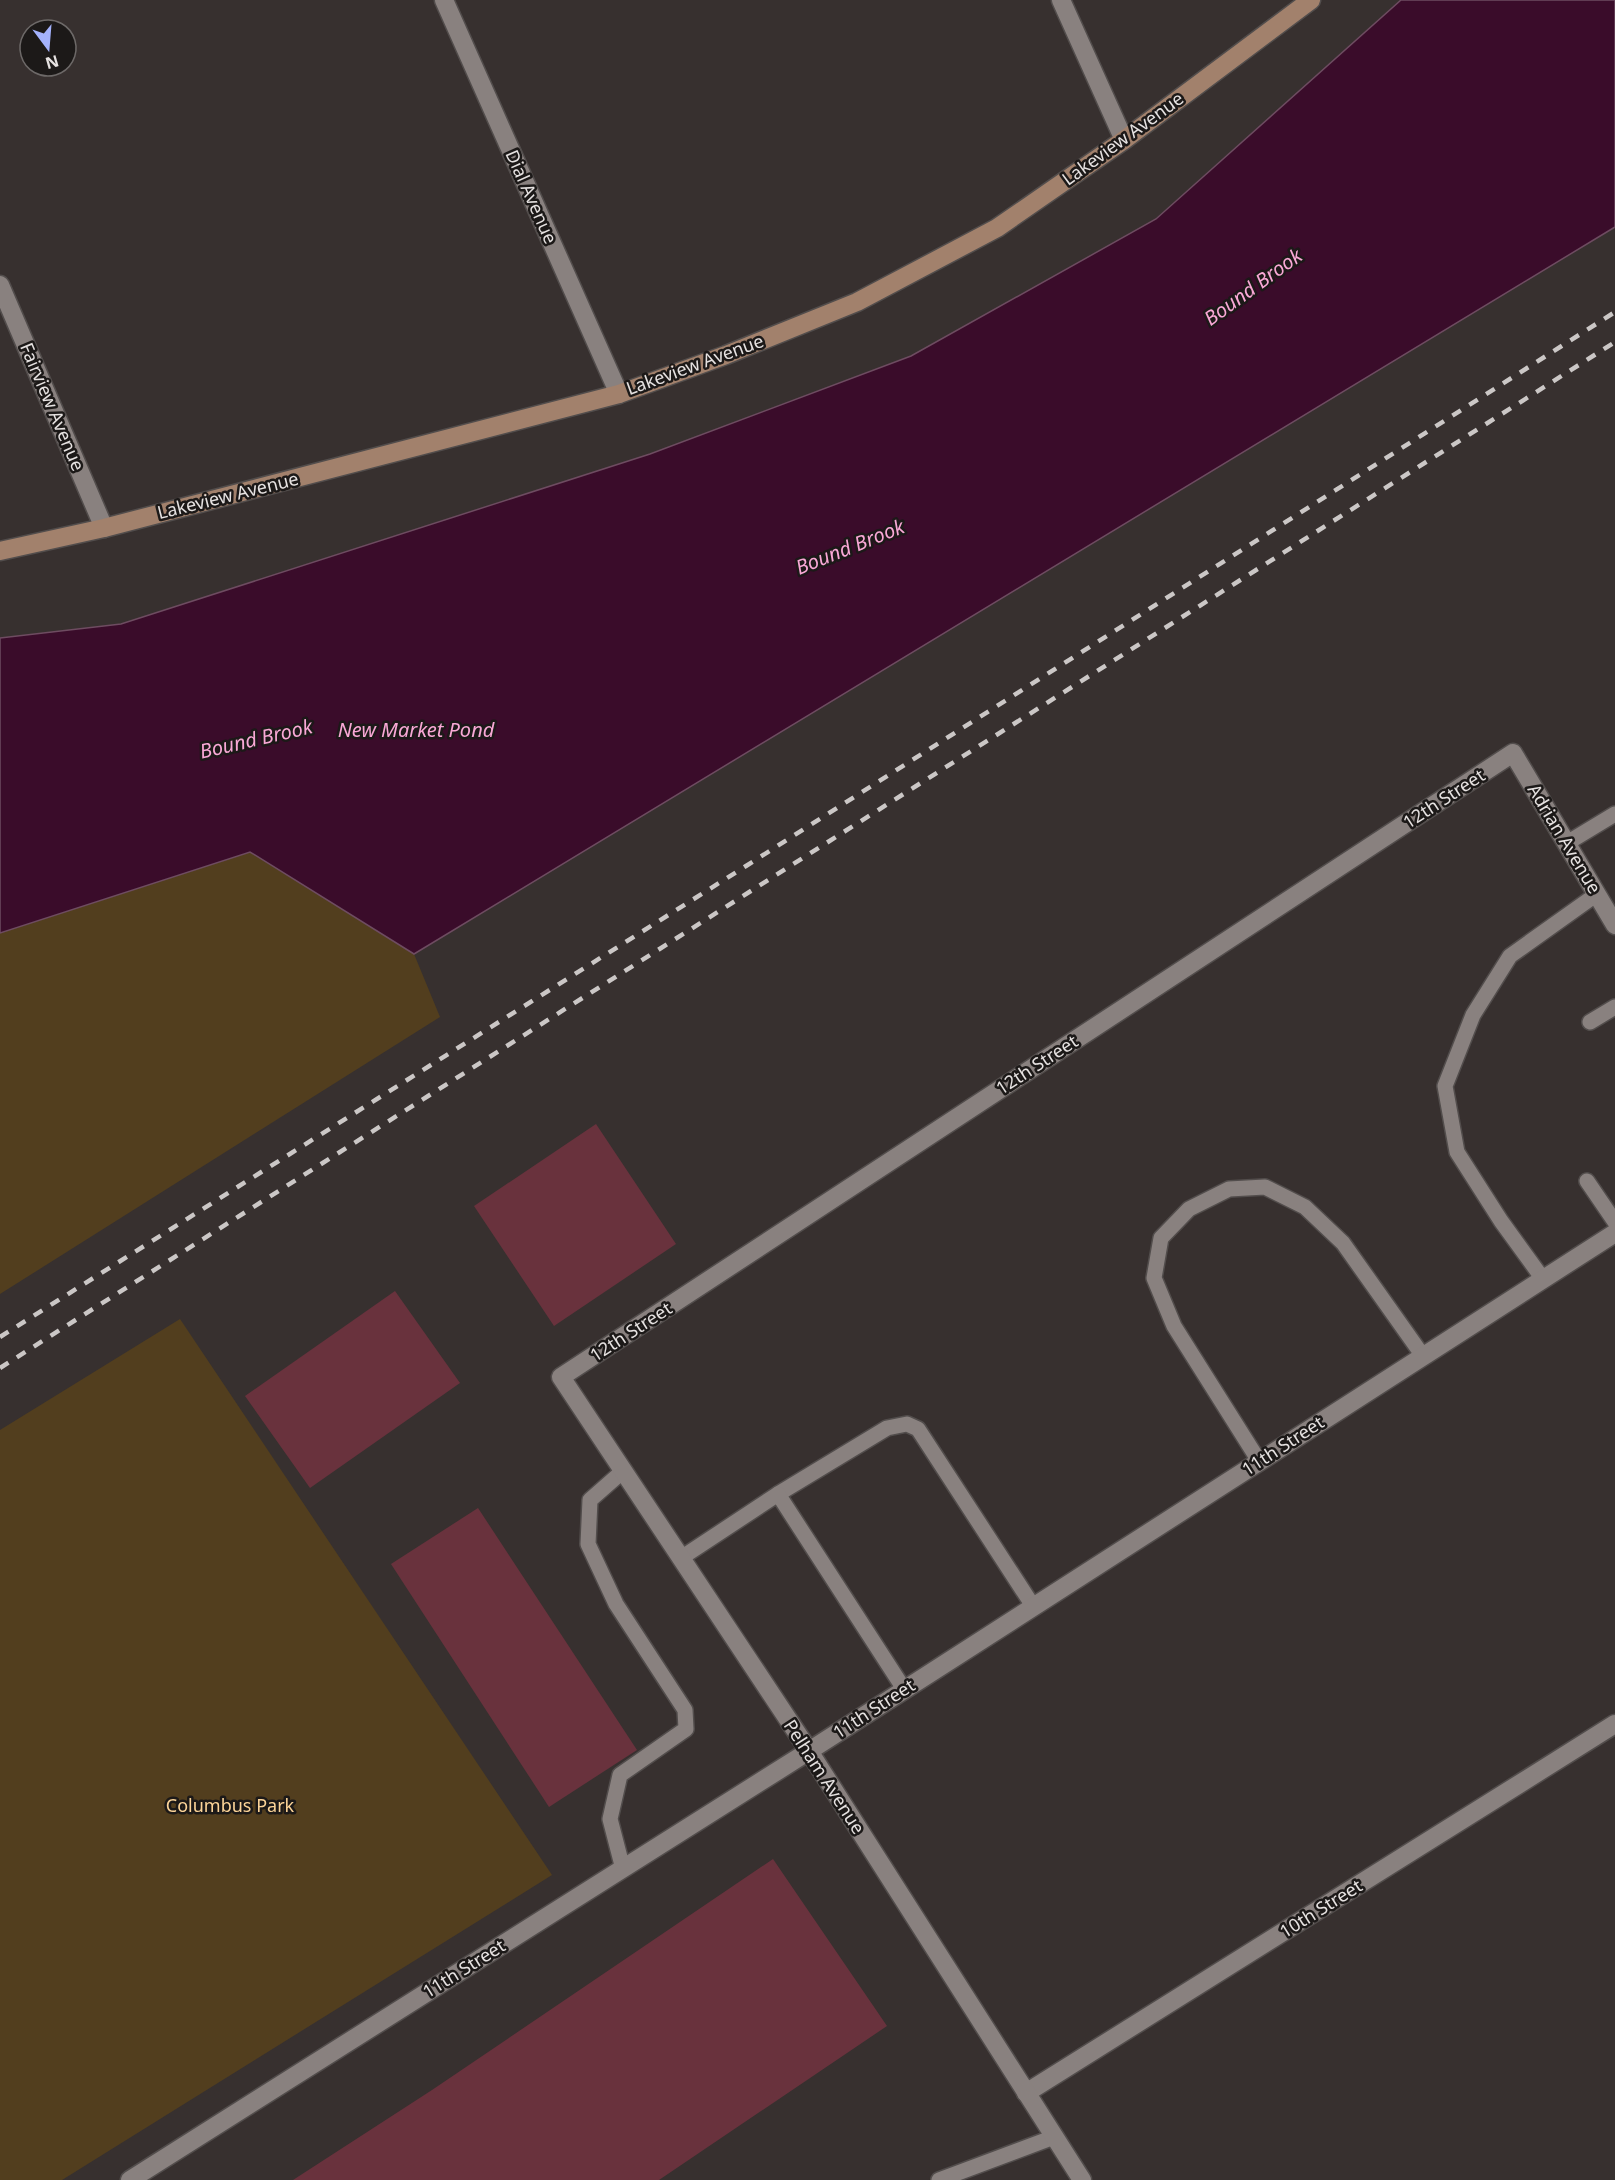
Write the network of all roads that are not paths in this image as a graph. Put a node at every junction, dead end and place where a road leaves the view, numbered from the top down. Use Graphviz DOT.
graph roads {
  1 [pos="444,0"];
  2 [pos="1061,0"];
  3 [pos="1311,0"];
  4 [pos="1124,140"];
  5 [pos="0,285"];
  6 [pos="619,394"];
  7 [pos="104,528"];
  8 [pos="0,551"];
  9 [pos="1513,753"];
  10 [pos="1615,814"];
  11 [pos="1567,843"];
  12 [pos="1597,894"];
  13 [pos="1615,925"];
  14 [pos="1615,1006"];
  15 [pos="1590,1022"];
  16 [pos="1587,1181"];
  17 [pos="1615,1222"];
  18 [pos="1615,1233"];
  19 [pos="1543,1279"];
  20 [pos="1423,1356"];
  21 [pos="561,1377"];
  22 [pos="1259,1461"];
  23 [pos="623,1472"];
  24 [pos="778,1494"];
  25 [pos="681,1558"];
  26 [pos="1033,1606"];
  27 [pos="904,1689"];
  28 [pos="1615,1724"];
  29 [pos="809,1751"];
  30 [pos="623,1869"];
  31 [pos="1026,2093"];
  32 [pos="1054,2137"];
  33 [pos="130,2180"];
  34 [pos="939,2180"];
  35 [pos="1082,2180"];
  1 -- 6 [label="street, Dial Avenue"];
  2 -- 4 [label="street"];
  3 -- 4 [label="main road, Lakeview Avenue"];
  4 -- 6 [label="main road, Lakeview Avenue"];
  5 -- 7 [label="street, Fairview Avenue"];
  6 -- 7 [label="main road, Lakeview Avenue"];
  7 -- 8 [label="main road, Lakeview Avenue"];
  9 -- 11 [label="street, Adrian Avenue"];
  9 -- 21 [label="street, 12th Street"];
  10 -- 11 [label="lane"];
  11 -- 12 [label="street, Adrian Avenue"];
  12 -- 13 [label="street, Adrian Avenue"];
  12 -- 19 [label="lane"];
  14 -- 15 [label="lane"];
  16 -- 17 [label="lane"];
  18 -- 19 [label="street, 11th Street"];
  19 -- 20 [label="street, 11th Street"];
  20 -- 22 [label="street, 11th Street"];
  20 -- 22 [label="lane"];
  21 -- 23 [label="street, Pelham Avenue"];
  22 -- 26 [label="street, 11th Street"];
  23 -- 25 [label="street, Pelham Avenue"];
  23 -- 30 [label="lane"];
  24 -- 25 [label="lane"];
  24 -- 26 [label="lane"];
  24 -- 27 [label="lane"];
  25 -- 29 [label="street, Pelham Avenue"];
  26 -- 27 [label="street, 11th Street"];
  27 -- 29 [label="street, 11th Street"];
  28 -- 31 [label="street, 10th Street"];
  29 -- 30 [label="street, 11th Street"];
  29 -- 31 [label="street, Pelham Avenue"];
  30 -- 33 [label="street, 11th Street"];
  31 -- 32 [label="street, Pelham Avenue"];
  32 -- 34 [label="lane"];
  32 -- 35 [label="street, Pelham Avenue"];
}
